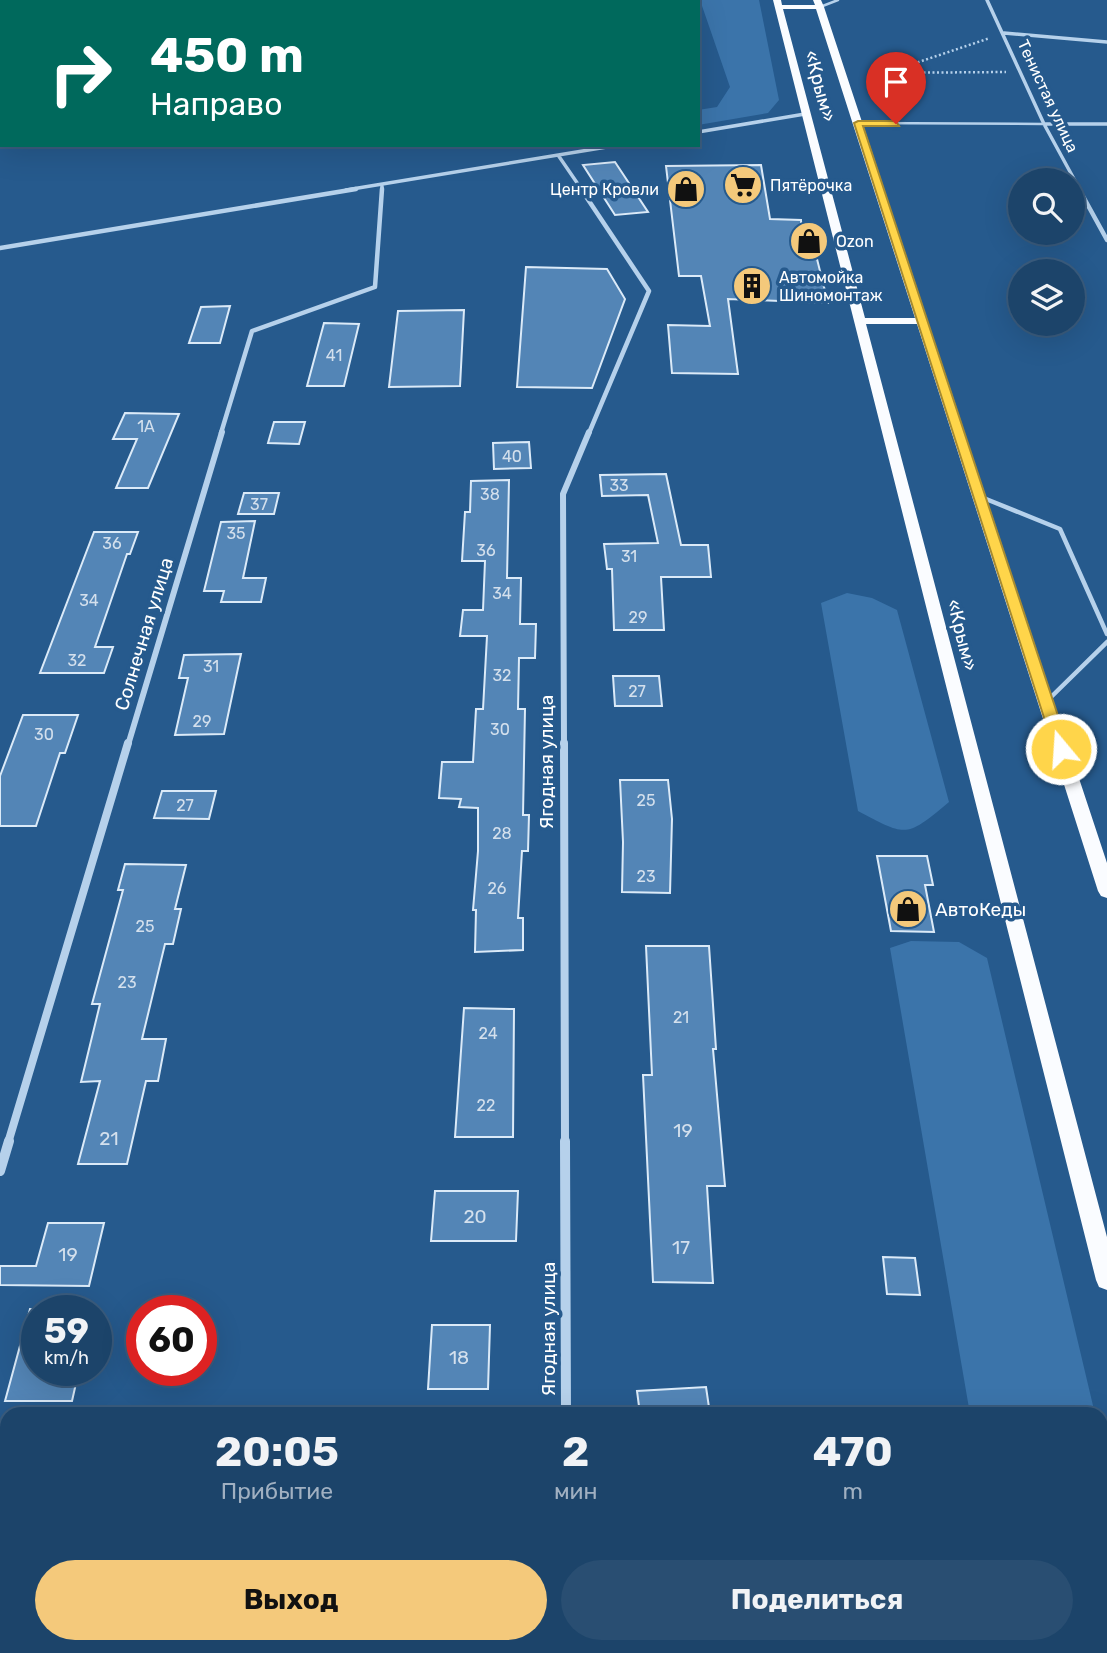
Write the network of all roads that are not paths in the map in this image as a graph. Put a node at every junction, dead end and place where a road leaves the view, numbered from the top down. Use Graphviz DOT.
graph roads {
  1 [pos="838,0"];
  2 [pos="987,0"];
  3 [pos="818,3"];
  4 [pos="778,4"];
  5 [pos="1004,33"];
  6 [pos="1107,42"];
  7 [pos="805,114"];
  8 [pos="858,123"];
  9 [pos="1044,124"];
  10 [pos="1107,124"];
  11 [pos="700,132"];
  12 [pos="607,147"];
  13 [pos="558,155"];
  14 [pos="382,185"];
  15 [pos="1107,240"];
  16 [pos="0,248"];
  17 [pos="860,321"];
  18 [pos="922,321"];
  19 [pos="980,497"];
  20 [pos="1107,634"];
  21 [pos="1107,642"];
  22 [pos="1046,702"];
  23 [pos="1107,891"];
  24 [pos="0,1171"];
  25 [pos="1107,1280"];
  26 [pos="566,1407"];
  1 -- 3 [label="lane"];
  2 -- 5 [label="street, Тенистая улица"];
  3 -- 4 [label="main road"];
  3 -- 8 [label="main road, «Крым»"];
  4 -- 7 [label="main road, «Крым»"];
  5 -- 6 [label="street"];
  5 -- 9 [label="street, Тенистая улица"];
  7 -- 11 [label="street"];
  7 -- 17 [label="main road, «Крым»"];
  8 -- 9 [label="lane"];
  8 -- 18 [label="main road, «Крым»"];
  9 -- 10 [label="street"];
  9 -- 15 [label="street, Тенистая улица"];
  12 -- 13 [label="street"];
  13 -- 14 [label="street"];
  13 -- 26 [label="street, Ягодная улица"];
  14 -- 16 [label="street"];
  14 -- 24 [label="street, Солнечная улица"];
  17 -- 18 [label="main road"];
  17 -- 25 [label="main road, «Крым»"];
  18 -- 19 [label="main road, «Крым»"];
  19 -- 20 [label="lane"];
  19 -- 22 [label="main road, «Крым»"];
  21 -- 22 [label="lane"];
  22 -- 23 [label="main road, «Крым»"];
}
